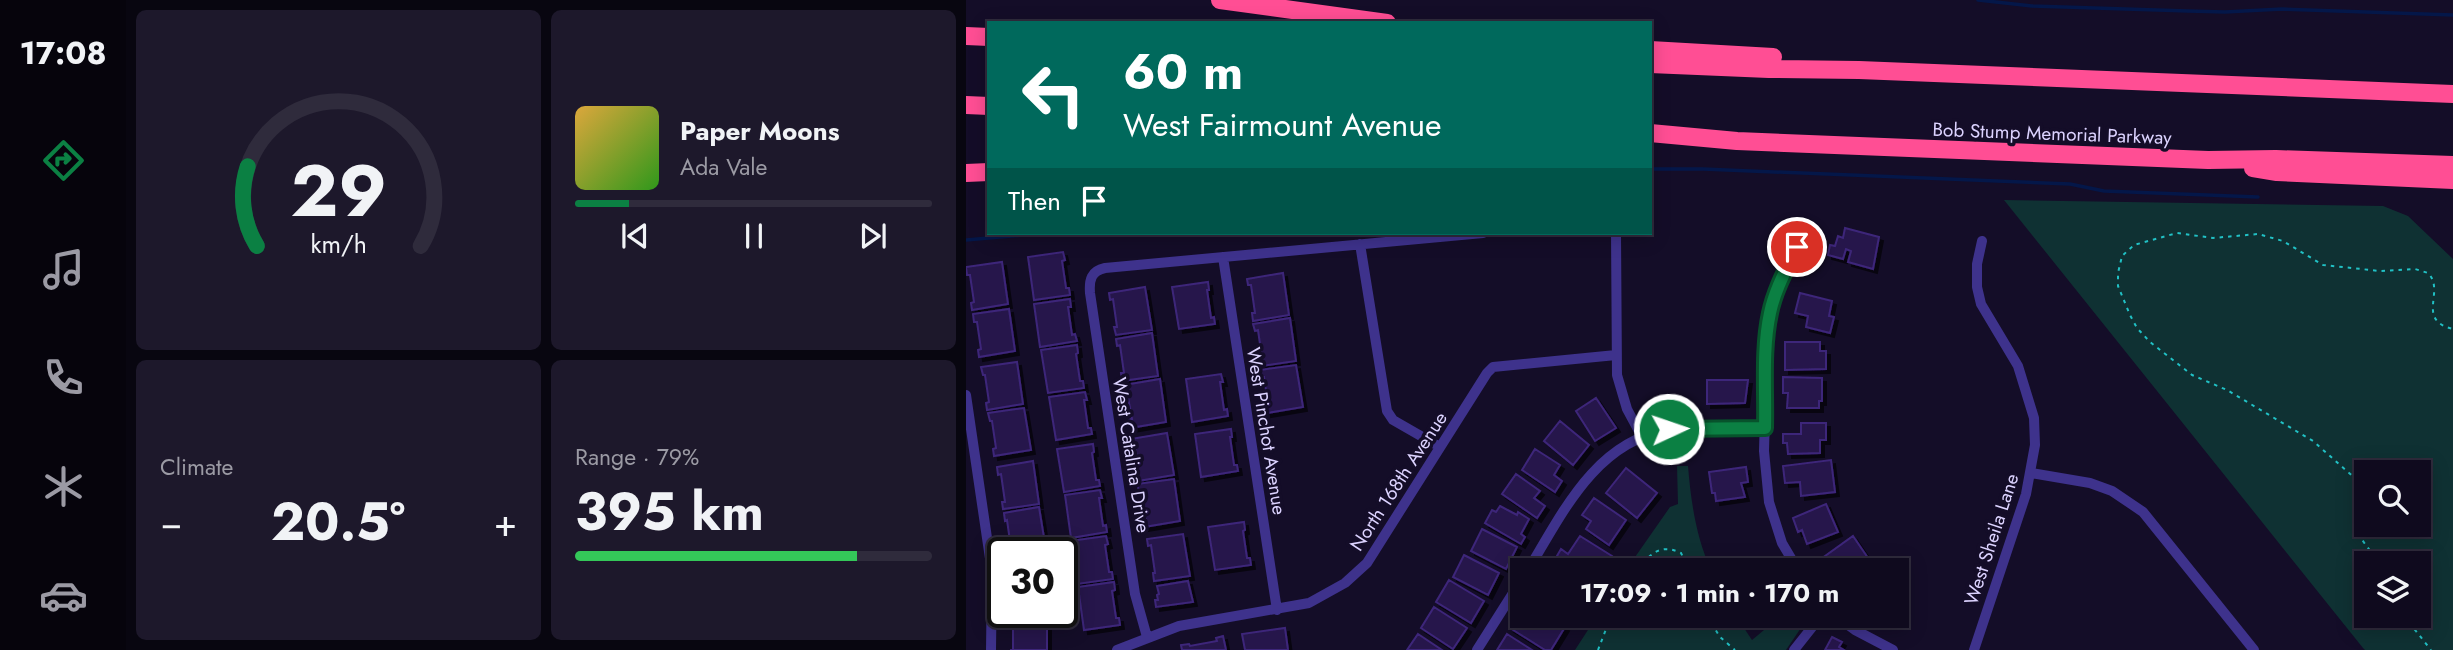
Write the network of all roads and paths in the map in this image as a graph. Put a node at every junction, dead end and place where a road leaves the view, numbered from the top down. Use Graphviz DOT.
graph roads {
  1 [pos="1220,0"];
  2 [pos="1372,21"];
  3 [pos="966,36"];
  4 [pos="987,37"];
  5 [pos="1652,50"];
  6 [pos="1652,64"];
  7 [pos="1860,70"];
  8 [pos="2453,94"];
  9 [pos="966,105"];
  10 [pos="987,106"];
  11 [pos="1652,133"];
  12 [pos="1727,140"];
  13 [pos="1652,146"];
  14 [pos="2208,160"];
  15 [pos="2453,165"];
  16 [pos="987,172"];
  17 [pos="966,173"];
  18 [pos="2453,180"];
  19 [pos="1461,235"];
  20 [pos="1616,235"];
  21 [pos="1982,241"];
  22 [pos="1360,244"];
  23 [pos="1797,247"];
  24 [pos="1223,257"];
  25 [pos="2453,329"];
  26 [pos="1616,355"];
  27 [pos="966,395"];
  28 [pos="1765,428"];
  29 [pos="1642,437"];
  30 [pos="1440,447"];
  31 [pos="2031,473"];
  32 [pos="2370,551"];
  33 [pos="1536,558"];
  34 [pos="1648,558"];
  35 [pos="1683,558"];
  36 [pos="1791,558"];
  37 [pos="1510,598"];
  38 [pos="1276,610"];
  39 [pos="1606,628"];
  40 [pos="1714,628"];
  41 [pos="1811,628"];
  42 [pos="1852,628"];
  43 [pos="2414,628"];
  44 [pos="1147,637"];
  45 [pos="991,650"];
  46 [pos="1117,650"];
  47 [pos="1477,650"];
  48 [pos="1598,650"];
  49 [pos="1735,650"];
  50 [pos="1794,650"];
  51 [pos="1894,650"];
  52 [pos="1974,650"];
  53 [pos="2253,650"];
  54 [pos="2431,650"];
  1 -- 2 [label="highway"];
  3 -- 4 [label="highway"];
  5 -- 7 [label="highway"];
  6 -- 7 [label="highway"];
  7 -- 8 [label="highway"];
  9 -- 10 [label="highway"];
  11 -- 12 [label="highway, Bob Stump Memorial Parkway"];
  12 -- 13 [label="highway"];
  12 -- 14 [label="highway, Bob Stump Memorial Parkway"];
  14 -- 15 [label="highway, Bob Stump Memorial Parkway"];
  14 -- 18 [label="highway"];
  16 -- 17 [label="highway"];
  19 -- 22 [label="street"];
  20 -- 26 [label="street"];
  21 -- 31 [label="street, West Sheila Lane"];
  22 -- 24 [label="street"];
  22 -- 30 [label="street"];
  23 -- 28 [label="street"];
  24 -- 38 [label="street, West Pinchot Avenue"];
  24 -- 44 [label="street, West Catalina Drive"];
  25 -- 32 [label="path"];
  26 -- 29 [label="street"];
  26 -- 30 [label="street, North 168th Avenue"];
  27 -- 45 [label="street"];
  28 -- 29 [label="street"];
  28 -- 36 [label="street"];
  29 -- 33 [label="street"];
  30 -- 38 [label="street, North 168th Avenue"];
  31 -- 52 [label="street, West Sheila Lane"];
  31 -- 53 [label="street"];
  34 -- 35 [label="path"];
  37 -- 47 [label="street"];
  38 -- 44 [label="street, North 168th Avenue"];
  39 -- 48 [label="path"];
  40 -- 49 [label="path"];
  41 -- 50 [label="street"];
  42 -- 51 [label="street"];
  43 -- 54 [label="path"];
  44 -- 46 [label="street, North 168th Avenue"];
}
